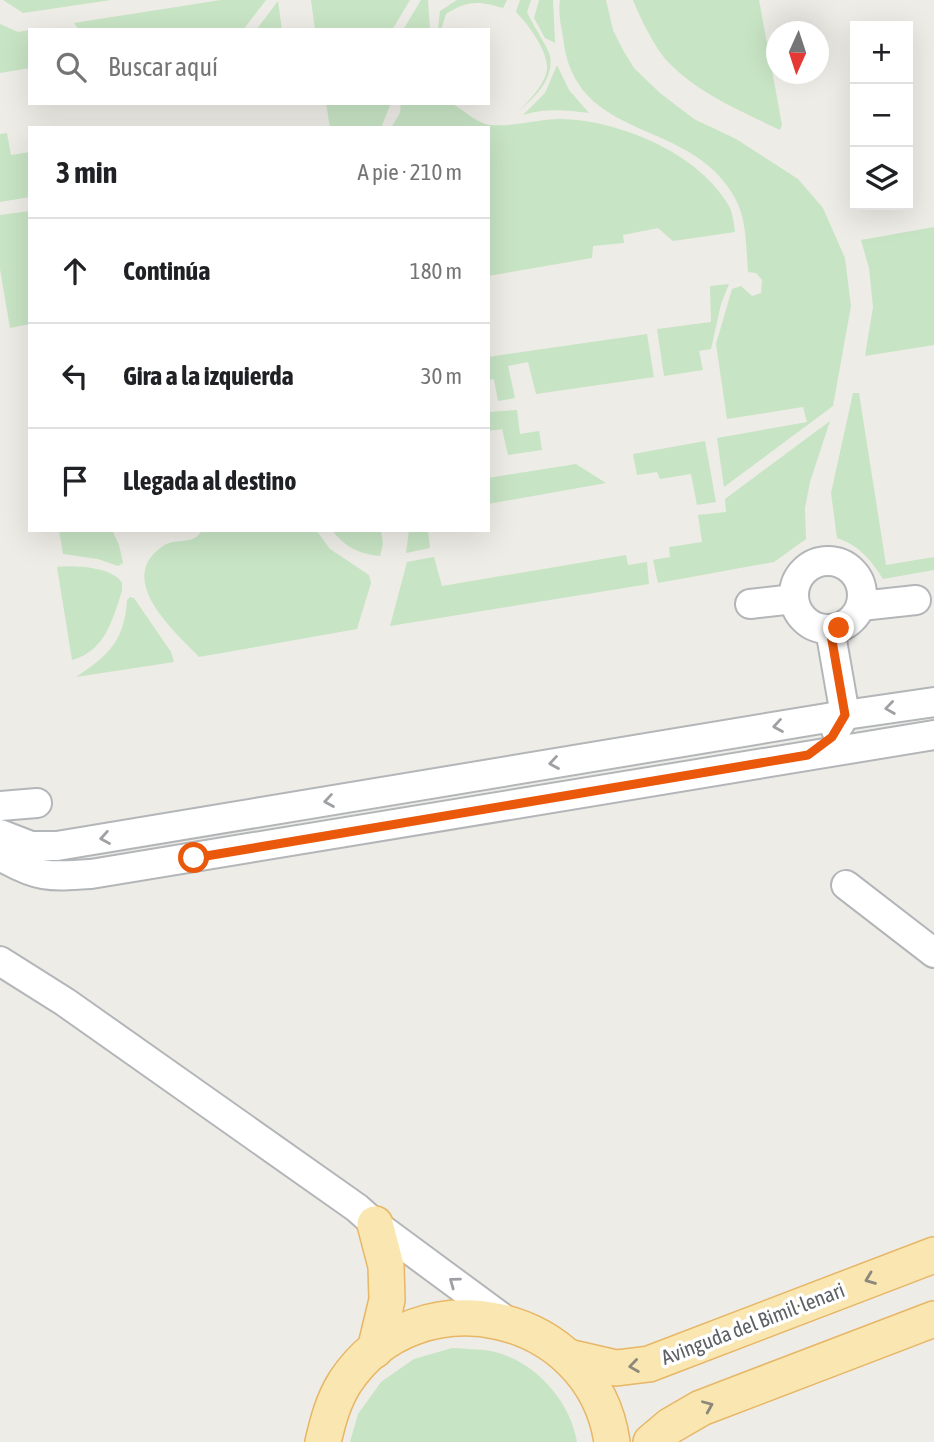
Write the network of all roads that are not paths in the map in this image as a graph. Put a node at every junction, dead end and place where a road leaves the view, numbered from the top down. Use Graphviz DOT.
graph roads {
  1 [pos="794,599"];
  2 [pos="916,600"];
  3 [pos="750,604"];
  4 [pos="860,606"];
  5 [pos="830,629"];
  6 [pos="934,702"];
  7 [pos="845,715"];
  8 [pos="929,735"];
  9 [pos="808,755"];
  10 [pos="37,803"];
  11 [pos="0,806"];
  12 [pos="0,834"];
  13 [pos="0,856"];
  14 [pos="846,885"];
  15 [pos="934,953"];
  16 [pos="0,961"];
  17 [pos="375,1224"];
  18 [pos="934,1255"];
  19 [pos="934,1319"];
  20 [pos="509,1323"];
  21 [pos="375,1350"];
  22 [pos="568,1357"];
  23 [pos="327,1427"];
  24 [pos="303,1442"];
  25 [pos="612,1442"];
  26 [pos="651,1442"];
  1 -- 3 [label="street"];
  1 -- 4 [label="street"];
  1 -- 5 [label="street"];
  2 -- 4 [label="street"];
  4 -- 5 [label="street"];
  5 -- 7 [label="street"];
  6 -- 7 [label="street, one-way"];
  7 -- 8 [label="street"];
  7 -- 9 [label="street"];
  7 -- 12 [label="street, one-way"];
  8 -- 9 [label="street"];
  9 -- 13 [label="street"];
  10 -- 11 [label="street"];
  14 -- 15 [label="street"];
  16 -- 17 [label="street"];
  20 -- 17 [label="street, one-way"];
  17 -- 21 [label="main road"];
  18 -- 22 [label="main road, Avinguda del Bimil·lenari, one-way"];
  26 -- 19 [label="main road, one-way"];
  20 -- 21 [label="main road"];
  20 -- 22 [label="main road"];
  21 -- 23 [label="main road"];
  22 -- 25 [label="main road"];
  23 -- 24 [label="main road"];
}
